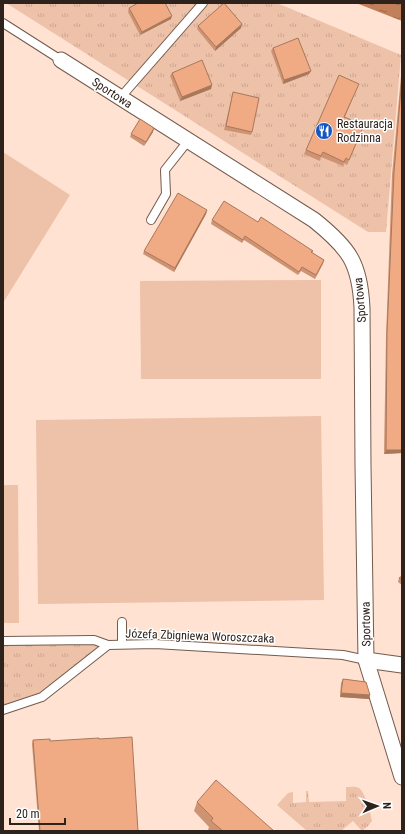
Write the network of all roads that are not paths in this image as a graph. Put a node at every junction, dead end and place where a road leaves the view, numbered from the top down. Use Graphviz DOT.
graph roads {
  1 [pos="203,3"];
  2 [pos="3,23"];
  3 [pos="61,60"];
  4 [pos="120,98"];
  5 [pos="188,141"];
  6 [pos="151,220"];
  7 [pos="122,622"];
  8 [pos="3,641"];
  9 [pos="122,644"];
  10 [pos="108,645"];
  11 [pos="366,660"];
  12 [pos="402,665"];
  13 [pos="3,710"];
  14 [pos="402,777"];
  1 -- 4 [label="lane"];
  2 -- 3 [label="lane"];
  3 -- 4 [label="street, Sportowa"];
  4 -- 5 [label="street, Sportowa"];
  5 -- 6 [label="lane"];
  5 -- 11 [label="street, Sportowa"];
  7 -- 9 [label="lane"];
  8 -- 10 [label="lane, Józefa Zbigniewa Woroszczaka"];
  9 -- 10 [label="lane, Józefa Zbigniewa Woroszczaka"];
  9 -- 11 [label="lane, Józefa Zbigniewa Woroszczaka"];
  10 -- 13 [label="lane"];
  11 -- 12 [label="street, Sportowa"];
  11 -- 14 [label="street"];
}
